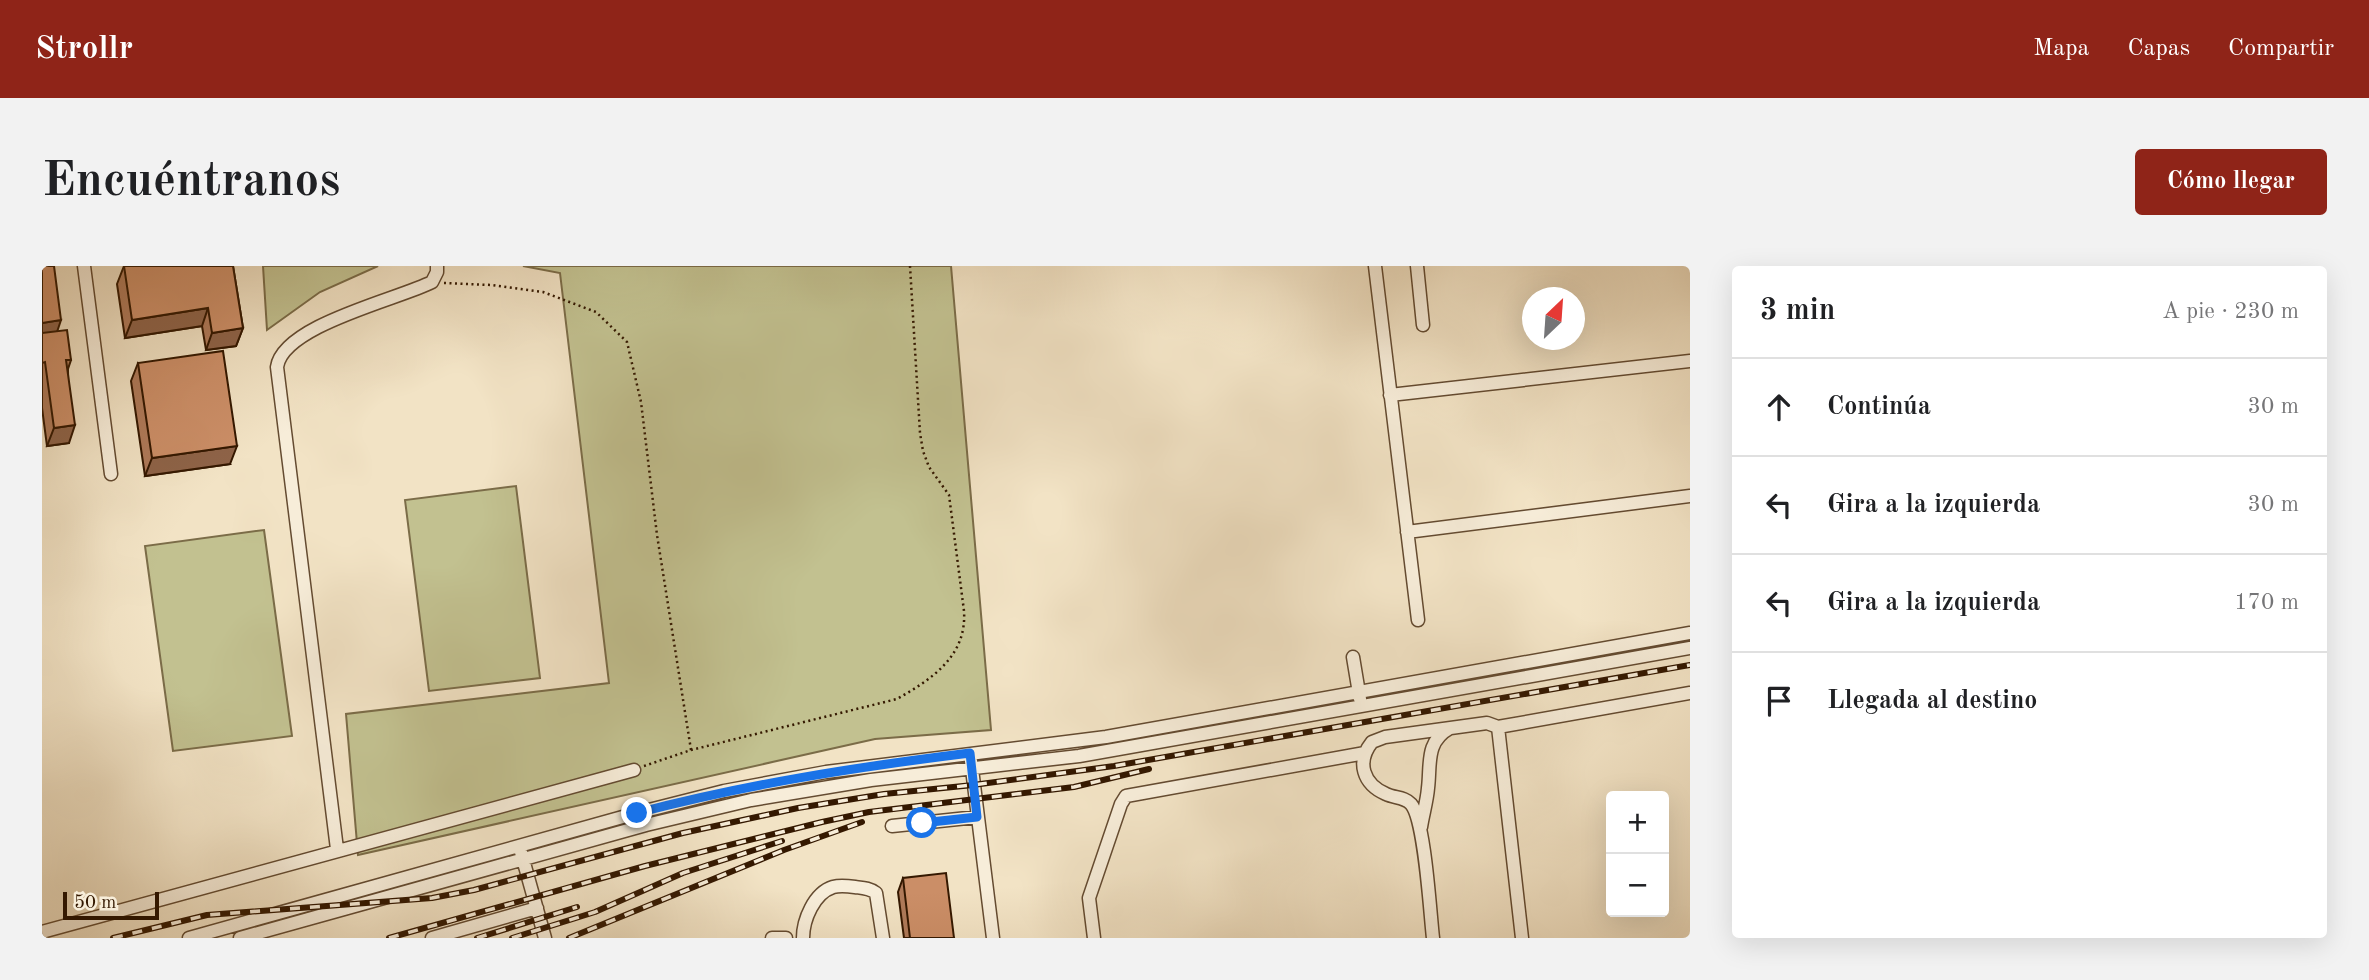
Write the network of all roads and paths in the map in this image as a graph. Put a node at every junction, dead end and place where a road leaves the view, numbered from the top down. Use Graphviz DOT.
graph roads {
  1 [pos="84,266"];
  2 [pos="437,266"];
  3 [pos="910,266"];
  4 [pos="1375,266"];
  5 [pos="1417,266"];
  6 [pos="432,282"];
  7 [pos="1423,325"];
  8 [pos="1690,360"];
  9 [pos="1390,395"];
  10 [pos="111,474"];
  11 [pos="1690,496"];
  12 [pos="1407,532"];
  13 [pos="1418,620"];
  14 [pos="1690,633"];
  15 [pos="1690,648"];
  16 [pos="1353,657"];
  17 [pos="1359,691"];
  18 [pos="1690,693"];
  19 [pos="1362,706"];
  20 [pos="1498,727"];
  21 [pos="1450,728"];
  22 [pos="691,750"];
  23 [pos="970,753"];
  24 [pos="1365,753"];
  25 [pos="971,768"];
  26 [pos="634,770"];
  27 [pos="977,817"];
  28 [pos="892,826"];
  29 [pos="1420,831"];
  30 [pos="519,845"];
  31 [pos="337,849"];
  32 [pos="523,859"];
  33 [pos="537,908"];
  34 [pos="42,932"];
  35 [pos="189,938"];
  36 [pos="240,938"];
  37 [pos="432,938"];
  38 [pos="545,938"];
  39 [pos="772,938"];
  40 [pos="786,938"];
  41 [pos="803,938"];
  42 [pos="883,938"];
  43 [pos="993,938"];
  44 [pos="1094,938"];
  45 [pos="1433,938"];
  46 [pos="1522,938"];
  1 -- 10 [label="lane"];
  2 -- 6 [label="lane"];
  3 -- 22 [label="path"];
  4 -- 9 [label="lane"];
  5 -- 7 [label="lane"];
  6 -- 22 [label="path"];
  6 -- 31 [label="lane"];
  8 -- 9 [label="lane"];
  9 -- 12 [label="lane"];
  11 -- 12 [label="lane"];
  12 -- 13 [label="lane"];
  14 -- 17 [label="lane"];
  15 -- 19 [label="lane"];
  16 -- 17 [label="lane"];
  17 -- 19 [label="lane"];
  17 -- 23 [label="lane"];
  18 -- 20 [label="lane"];
  19 -- 25 [label="lane"];
  20 -- 21 [label="lane"];
  20 -- 46 [label="lane"];
  21 -- 24 [label="lane"];
  21 -- 29 [label="lane"];
  22 -- 26 [label="path"];
  23 -- 25 [label="lane"];
  23 -- 30 [label="lane"];
  24 -- 29 [label="lane"];
  24 -- 44 [label="lane"];
  25 -- 27 [label="lane"];
  25 -- 32 [label="lane"];
  26 -- 31 [label="lane"];
  27 -- 28 [label="lane"];
  27 -- 43 [label="lane"];
  29 -- 45 [label="lane"];
  30 -- 32 [label="lane"];
  30 -- 35 [label="lane"];
  31 -- 34 [label="lane"];
  32 -- 33 [label="lane"];
  32 -- 36 [label="lane"];
  33 -- 37 [label="lane"];
  33 -- 38 [label="lane"];
  39 -- 40 [label="lane"];
  41 -- 42 [label="lane"];
}
